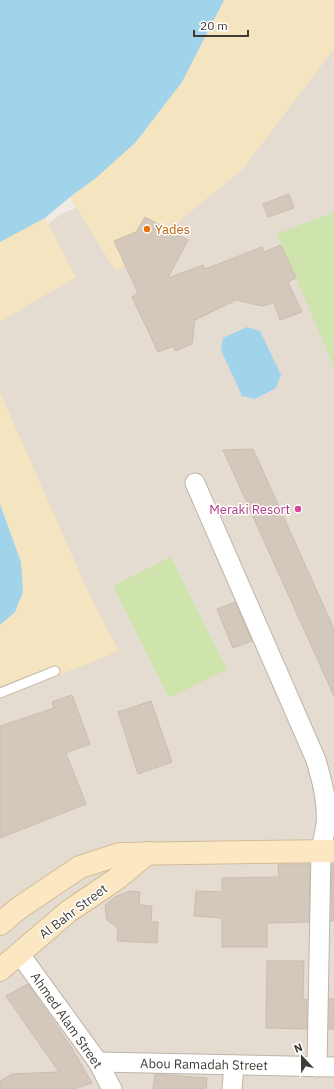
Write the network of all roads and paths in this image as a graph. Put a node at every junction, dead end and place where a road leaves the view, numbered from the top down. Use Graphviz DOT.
graph roads {
  1 [pos="195,482"];
  2 [pos="55,671"];
  3 [pos="0,693"];
  4 [pos="327,851"];
  5 [pos="148,853"];
  6 [pos="0,924"];
  7 [pos="19,953"];
  8 [pos="0,970"];
  9 [pos="98,1062"];
  10 [pos="234,1065"];
  11 [pos="325,1067"];
  12 [pos="112,1089"];
  13 [pos="232,1089"];
  1 -- 4 [label="street"];
  2 -- 3 [label="lane"];
  4 -- 5 [label="main road, Al Bahr Street"];
  4 -- 11 [label="street"];
  5 -- 6 [label="main road, Al Bahr Street"];
  5 -- 7 [label="main road, Al Bahr Street"];
  7 -- 8 [label="main road, Al Bahr Street"];
  7 -- 9 [label="street, Ahmed Alam Street"];
  9 -- 10 [label="street, Abou Ramadah Street"];
  9 -- 12 [label="street, Ahmed Alam Street"];
  10 -- 11 [label="street, Abou Ramadah Street"];
  10 -- 13 [label="street"];
}
